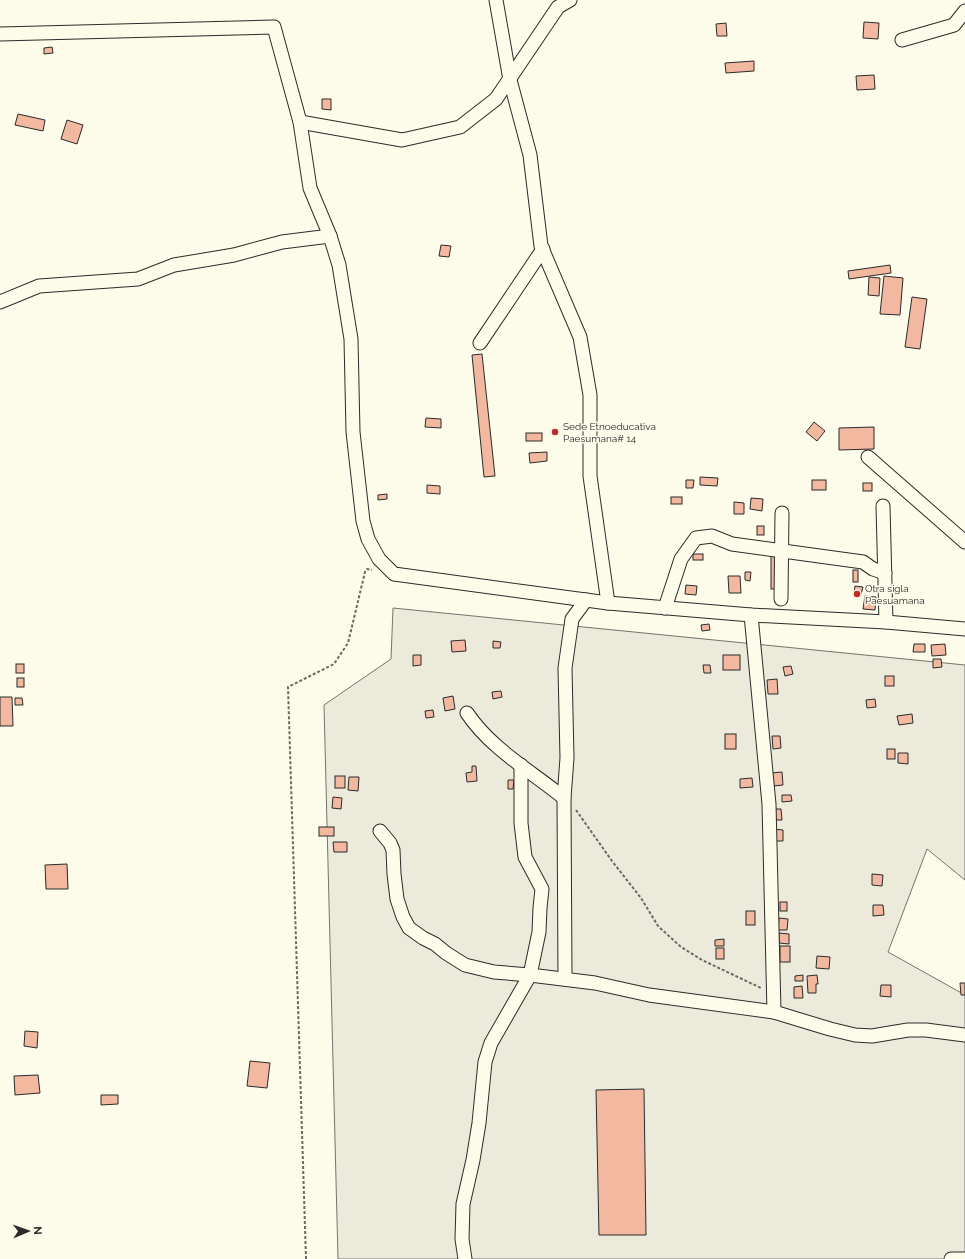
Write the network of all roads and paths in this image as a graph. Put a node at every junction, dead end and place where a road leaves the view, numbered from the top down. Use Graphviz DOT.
graph roads {
  1 [pos="496,0"];
  2 [pos="570,0"];
  3 [pos="965,11"];
  4 [pos="0,34"];
  5 [pos="902,40"];
  6 [pos="510,80"];
  7 [pos="300,122"];
  8 [pos="330,236"];
  9 [pos="543,249"];
  10 [pos="0,302"];
  11 [pos="480,343"];
  12 [pos="868,457"];
  13 [pos="883,506"];
  14 [pos="782,512"];
  15 [pos="965,542"];
  16 [pos="782,552"];
  17 [pos="374,570"];
  18 [pos="885,574"];
  19 [pos="781,599"];
  20 [pos="586,600"];
  21 [pos="608,604"];
  22 [pos="665,608"];
  23 [pos="751,615"];
  24 [pos="886,622"];
  25 [pos="965,629"];
  26 [pos="467,713"];
  27 [pos="521,765"];
  28 [pos="564,798"];
  29 [pos="380,831"];
  30 [pos="530,975"];
  31 [pos="565,980"];
  32 [pos="773,993"];
  33 [pos="774,1012"];
  34 [pos="965,1035"];
  35 [pos="306,1259"];
  36 [pos="465,1259"];
  37 [pos="951,1259"];
  38 [pos="965,1259"];
  1 -- 6 [label="street"];
  2 -- 6 [label="street"];
  3 -- 5 [label="street"];
  4 -- 7 [label="street"];
  6 -- 7 [label="street"];
  6 -- 9 [label="street"];
  7 -- 8 [label="street"];
  8 -- 10 [label="street"];
  8 -- 20 [label="street"];
  9 -- 11 [label="street"];
  9 -- 21 [label="street"];
  12 -- 15 [label="street"];
  13 -- 18 [label="street"];
  14 -- 16 [label="street"];
  16 -- 18 [label="street"];
  16 -- 19 [label="street"];
  16 -- 22 [label="street"];
  17 -- 35 [label="path"];
  18 -- 24 [label="street"];
  20 -- 21 [label="street"];
  20 -- 28 [label="street"];
  21 -- 22 [label="street"];
  22 -- 23 [label="street"];
  23 -- 24 [label="street"];
  23 -- 32 [label="street"];
  24 -- 25 [label="street"];
  26 -- 27 [label="street"];
  27 -- 28 [label="street"];
  27 -- 30 [label="street"];
  28 -- 31 [label="street"];
  28 -- 32 [label="path"];
  29 -- 30 [label="street"];
  30 -- 31 [label="street"];
  30 -- 36 [label="street"];
  31 -- 33 [label="street"];
  32 -- 33 [label="street"];
  33 -- 34 [label="street"];
  37 -- 38 [label="street"];
}
